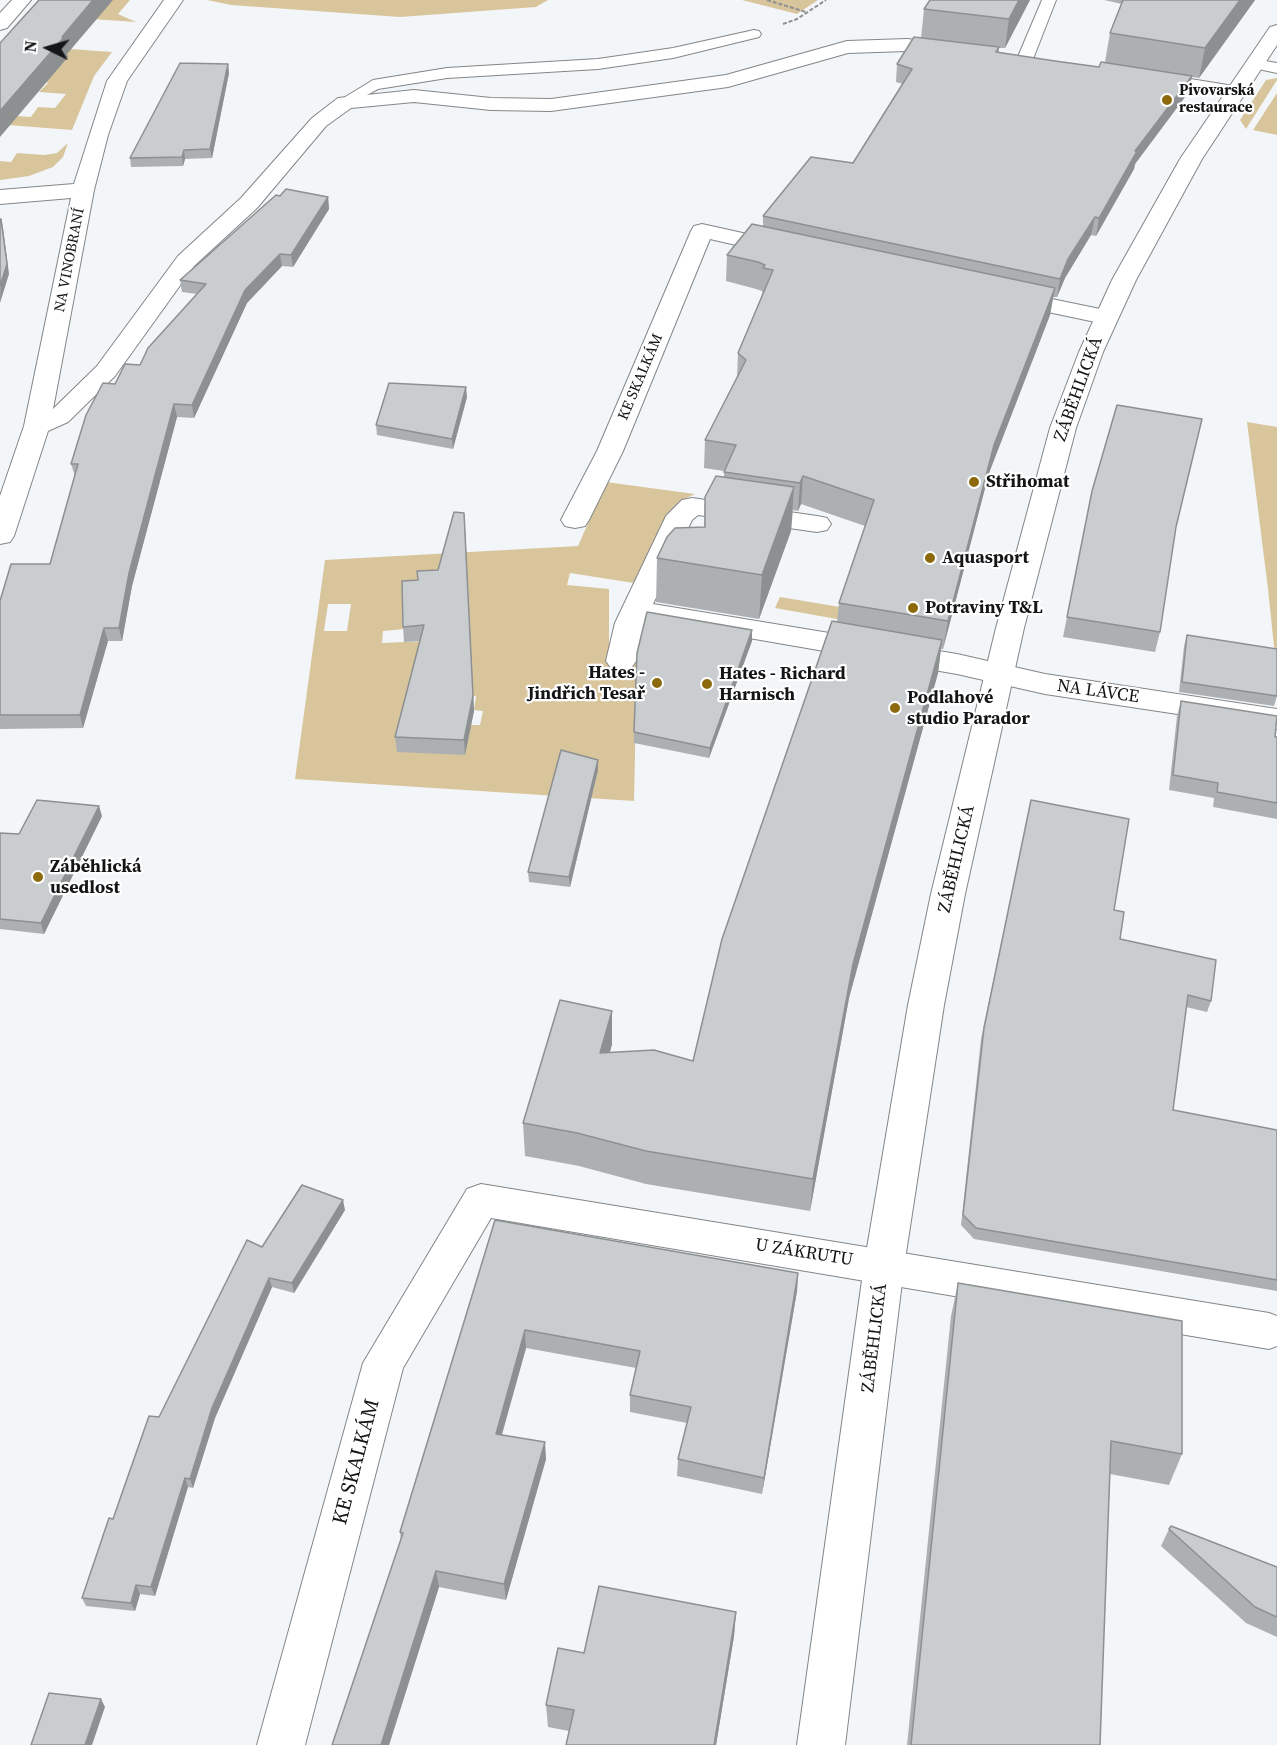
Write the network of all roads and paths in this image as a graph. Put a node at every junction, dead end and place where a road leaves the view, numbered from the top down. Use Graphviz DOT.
graph roads {
  1 [pos="22,0"];
  2 [pos="174,0"];
  3 [pos="767,0"];
  4 [pos="826,0"];
  5 [pos="1049,0"];
  6 [pos="807,12"];
  7 [pos="0,24"];
  8 [pos="1277,31"];
  9 [pos="754,34"];
  10 [pos="972,52"];
  11 [pos="1014,58"];
  12 [pos="1047,63"];
  13 [pos="1265,66"];
  14 [pos="1126,75"];
  15 [pos="1234,92"];
  16 [pos="345,102"];
  17 [pos="83,190"];
  18 [pos="0,197"];
  19 [pos="807,254"];
  20 [pos="983,292"];
  21 [pos="1105,318"];
  22 [pos="37,426"];
  23 [pos="5,509"];
  24 [pos="575,520"];
  25 [pos="817,524"];
  26 [pos="0,536"];
  27 [pos="636,610"];
  28 [pos="621,661"];
  29 [pos="1001,673"];
  30 [pos="1277,719"];
  31 [pos="481,1200"];
  32 [pos="884,1266"];
  33 [pos="1269,1331"];
  34 [pos="281,1745"];
  35 [pos="821,1745"];
  1 -- 7 [label="street"];
  2 -- 17 [label="street, NA VINOBRANÍ"];
  3 -- 6 [label="path"];
  4 -- 6 [label="path"];
  5 -- 11 [label="lane"];
  6 -- 9 [label="path"];
  8 -- 13 [label="street, ZÁBĚHLICKÁ"];
  9 -- 16 [label="lane"];
  10 -- 16 [label="street"];
  11 -- 12 [label="street"];
  13 -- 15 [label="street, ZÁBĚHLICKÁ"];
  14 -- 15 [label="street"];
  15 -- 21 [label="street, ZÁBĚHLICKÁ"];
  16 -- 22 [label="street"];
  17 -- 18 [label="street"];
  17 -- 22 [label="street, NA VINOBRANÍ"];
  19 -- 24 [label="street, KE SKALKÁM"];
  20 -- 21 [label="street"];
  21 -- 29 [label="street, ZÁBĚHLICKÁ"];
  22 -- 23 [label="street, NA VINOBRANÍ"];
  23 -- 26 [label="street, NA VINOBRANÍ"];
  25 -- 27 [label="street"];
  27 -- 28 [label="street"];
  27 -- 29 [label="street, NA LÁVCE"];
  29 -- 30 [label="street, NA LÁVCE"];
  29 -- 32 [label="street, ZÁBĚHLICKÁ"];
  31 -- 32 [label="street, U ZÁKRUTU"];
  31 -- 34 [label="street, KE SKALKÁM"];
  32 -- 33 [label="street, U ZÁKRUTU"];
  32 -- 35 [label="street, ZÁBĚHLICKÁ"];
}
